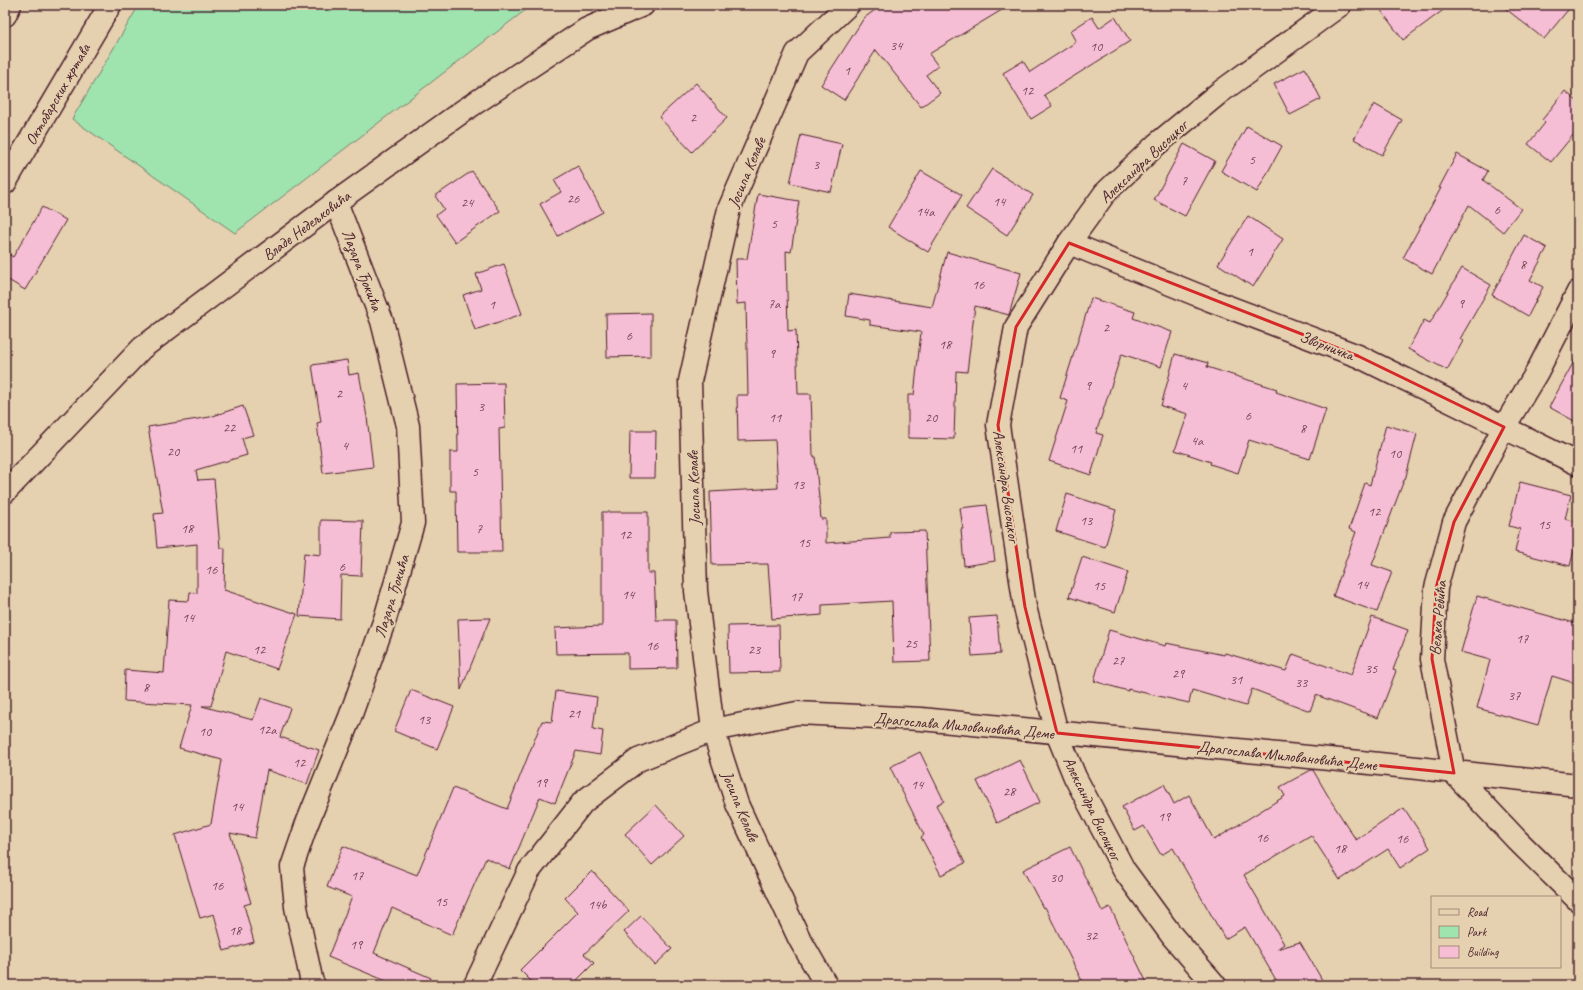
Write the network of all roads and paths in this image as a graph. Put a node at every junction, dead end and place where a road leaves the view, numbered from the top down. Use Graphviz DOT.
graph roads {
  1 [pos="10,5"];
  2 [pos="110,5"];
  3 [pos="642,5"];
  4 [pos="848,5"];
  5 [pos="1340,5"];
  6 [pos="5,15"];
  7 [pos="5,183"];
  8 [pos="336,202"];
  9 [pos="1069,243"];
  10 [pos="1578,292"];
  11 [pos="1504,427"];
  12 [pos="1578,464"];
  13 [pos="5,492"];
  14 [pos="713,730"];
  15 [pos="1057,733"];
  16 [pos="1454,773"];
  17 [pos="1578,785"];
  18 [pos="1578,900"];
  19 [pos="314,985"];
  20 [pos="475,985"];
  21 [pos="826,985"];
  22 [pos="1215,985"];
  1 -- 6 [label="street"];
  2 -- 7 [label="street, Октобарских жртава"];
  3 -- 8 [label="street, Владе Недељковића"];
  4 -- 14 [label="street, Јосипа Келаве"];
  5 -- 9 [label="street, Александра Висоцког"];
  8 -- 13 [label="street, Владе Недељковића"];
  8 -- 19 [label="street, Лазара Ђокића"];
  9 -- 11 [label="street, Зворничка"];
  9 -- 15 [label="street, Александра Висоцког"];
  10 -- 11 [label="street, Вељка Ребића"];
  11 -- 12 [label="street, Зворничка"];
  11 -- 16 [label="street, Вељка Ребића"];
  14 -- 15 [label="street, Драгослава Миловановића Деме"];
  14 -- 20 [label="street, Драгослава Миловановића Деме"];
  14 -- 21 [label="street, Јосипа Келаве"];
  15 -- 16 [label="street, Драгослава Миловановића Деме"];
  15 -- 22 [label="street, Александра Висоцког"];
  16 -- 17 [label="street, Драгослава Миловановића Деме"];
  16 -- 18 [label="street"];
}
